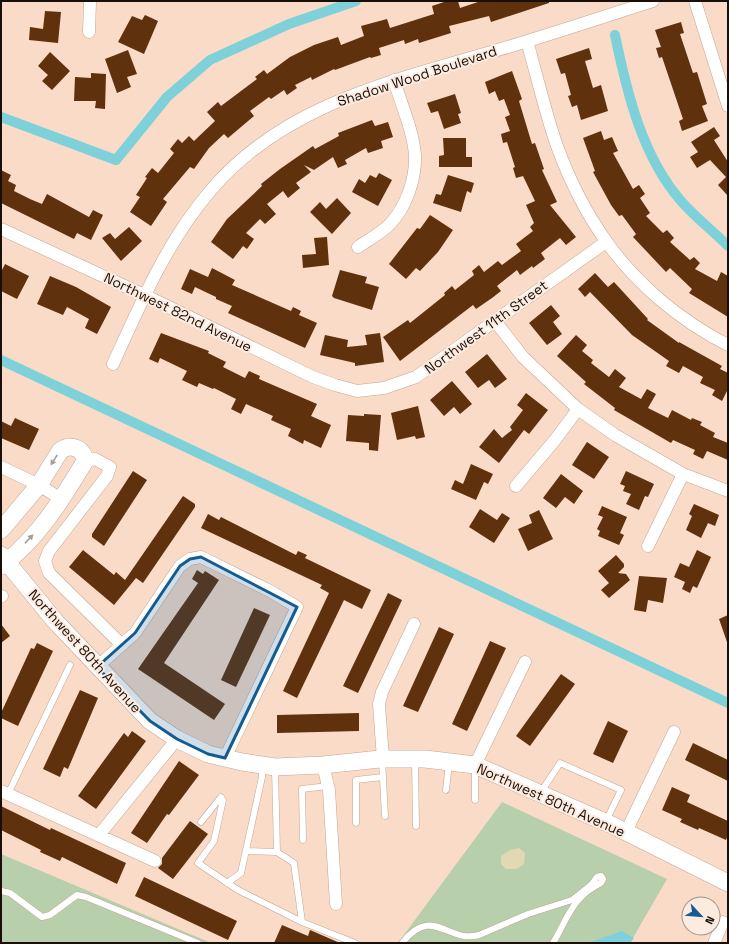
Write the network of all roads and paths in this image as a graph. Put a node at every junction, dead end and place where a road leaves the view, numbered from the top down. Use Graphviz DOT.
graph roads {
  1 [pos="90,1"];
  2 [pos="653,1"];
  3 [pos="695,1"];
  4 [pos="89,32"];
  5 [pos="527,41"];
  6 [pos="394,80"];
  7 [pos="728,106"];
  8 [pos="1,229"];
  9 [pos="606,242"];
  10 [pos="358,247"];
  11 [pos="144,295"];
  12 [pos="495,321"];
  13 [pos="728,345"];
  14 [pos="112,364"];
  15 [pos="357,391"];
  16 [pos="578,409"];
  17 [pos="85,460"];
  18 [pos="1,467"];
  19 [pos="683,474"];
  20 [pos="39,485"];
  21 [pos="516,486"];
  22 [pos="728,491"];
  23 [pos="61,500"];
  24 [pos="1,530"];
  25 [pos="648,546"];
  26 [pos="3,561"];
  27 [pos="414,624"];
  28 [pos="122,645"];
  29 [pos="525,662"];
  30 [pos="70,665"];
  31 [pos="97,667"];
  32 [pos="674,732"];
  33 [pos="177,739"];
  34 [pos="225,758"];
  35 [pos="383,759"];
  36 [pos="415,759"];
  37 [pos="449,761"];
  38 [pos="323,765"];
  39 [pos="475,765"];
  40 [pos="269,766"];
  41 [pos="383,777"];
  42 [pos="328,786"];
  43 [pos="446,790"];
  44 [pos="4,792"];
  45 [pos="541,792"];
  46 [pos="475,800"];
  47 [pos="385,816"];
  48 [pos="201,822"];
  49 [pos="606,822"];
  50 [pos="356,823"];
  51 [pos="416,826"];
  52 [pos="626,832"];
  53 [pos="99,835"];
  54 [pos="303,840"];
  55 [pos="246,851"];
  56 [pos="278,852"];
  57 [pos="155,861"];
  58 [pos="228,883"];
  59 [pos="728,883"];
  60 [pos="1,891"];
  61 [pos="336,904"];
  62 [pos="302,922"];
  63 [pos="726,923"];
  64 [pos="198,943"];
  65 [pos="355,943"];
  66 [pos="402,943"];
  67 [pos="553,943"];
  68 [pos="714,943"];
  1 -- 4 [label="street"];
  2 -- 5 [label="street, Shadow Wood Boulevard"];
  3 -- 7 [label="street"];
  5 -- 6 [label="street, Shadow Wood Boulevard"];
  5 -- 9 [label="street"];
  6 -- 10 [label="street"];
  6 -- 11 [label="street, Shadow Wood Boulevard"];
  8 -- 11 [label="street, Northwest 82nd Avenue"];
  9 -- 12 [label="street, Northwest 11th Street"];
  9 -- 13 [label="street"];
  11 -- 14 [label="street, Shadow Wood Boulevard"];
  11 -- 15 [label="street, Northwest 82nd Avenue"];
  12 -- 15 [label="street, Northwest 11th Street"];
  12 -- 16 [label="street"];
  16 -- 19 [label="street"];
  16 -- 21 [label="street"];
  17 -- 20 [label="street, one-way"];
  17 -- 23 [label="street"];
  17 -- 28 [label="street"];
  18 -- 20 [label="street"];
  19 -- 22 [label="street"];
  19 -- 25 [label="street"];
  20 -- 23 [label="street"];
  20 -- 24 [label="street"];
  26 -- 23 [label="street, one-way"];
  26 -- 31 [label="street, Northwest 80th Avenue"];
  27 -- 35 [label="street"];
  28 -- 31 [label="street"];
  28 -- 34 [label="street"];
  29 -- 39 [label="street"];
  30 -- 44 [label="lane"];
  31 -- 33 [label="street, Northwest 80th Avenue"];
  32 -- 52 [label="street"];
  33 -- 34 [label="street, Northwest 80th Avenue"];
  33 -- 53 [label="street"];
  34 -- 40 [label="street, Northwest 80th Avenue"];
  35 -- 36 [label="street, Northwest 80th Avenue"];
  35 -- 38 [label="street, Northwest 80th Avenue"];
  35 -- 41 [label="lane"];
  36 -- 37 [label="street, Northwest 80th Avenue"];
  36 -- 51 [label="lane"];
  37 -- 39 [label="street, Northwest 80th Avenue"];
  37 -- 43 [label="lane"];
  38 -- 40 [label="street, Northwest 80th Avenue"];
  38 -- 42 [label="street"];
  39 -- 45 [label="street, Northwest 80th Avenue"];
  39 -- 46 [label="lane"];
  40 -- 55 [label="lane"];
  40 -- 56 [label="lane"];
  41 -- 47 [label="lane"];
  41 -- 50 [label="lane"];
  42 -- 54 [label="lane"];
  42 -- 61 [label="street"];
  44 -- 53 [label="street"];
  45 -- 49 [label="street, Northwest 80th Avenue"];
  45 -- 49 [label="lane"];
  48 -- 58 [label="lane"];
  49 -- 52 [label="street, Northwest 80th Avenue"];
  52 -- 59 [label="street, Northwest 80th Avenue"];
  53 -- 57 [label="street"];
  55 -- 56 [label="lane"];
  55 -- 58 [label="lane"];
  56 -- 62 [label="lane"];
  58 -- 62 [label="lane"];
  60 -- 64 [label="lane"];
  62 -- 65 [label="lane"];
  63 -- 68 [label="street"];
  66 -- 67 [label="lane"];
}
